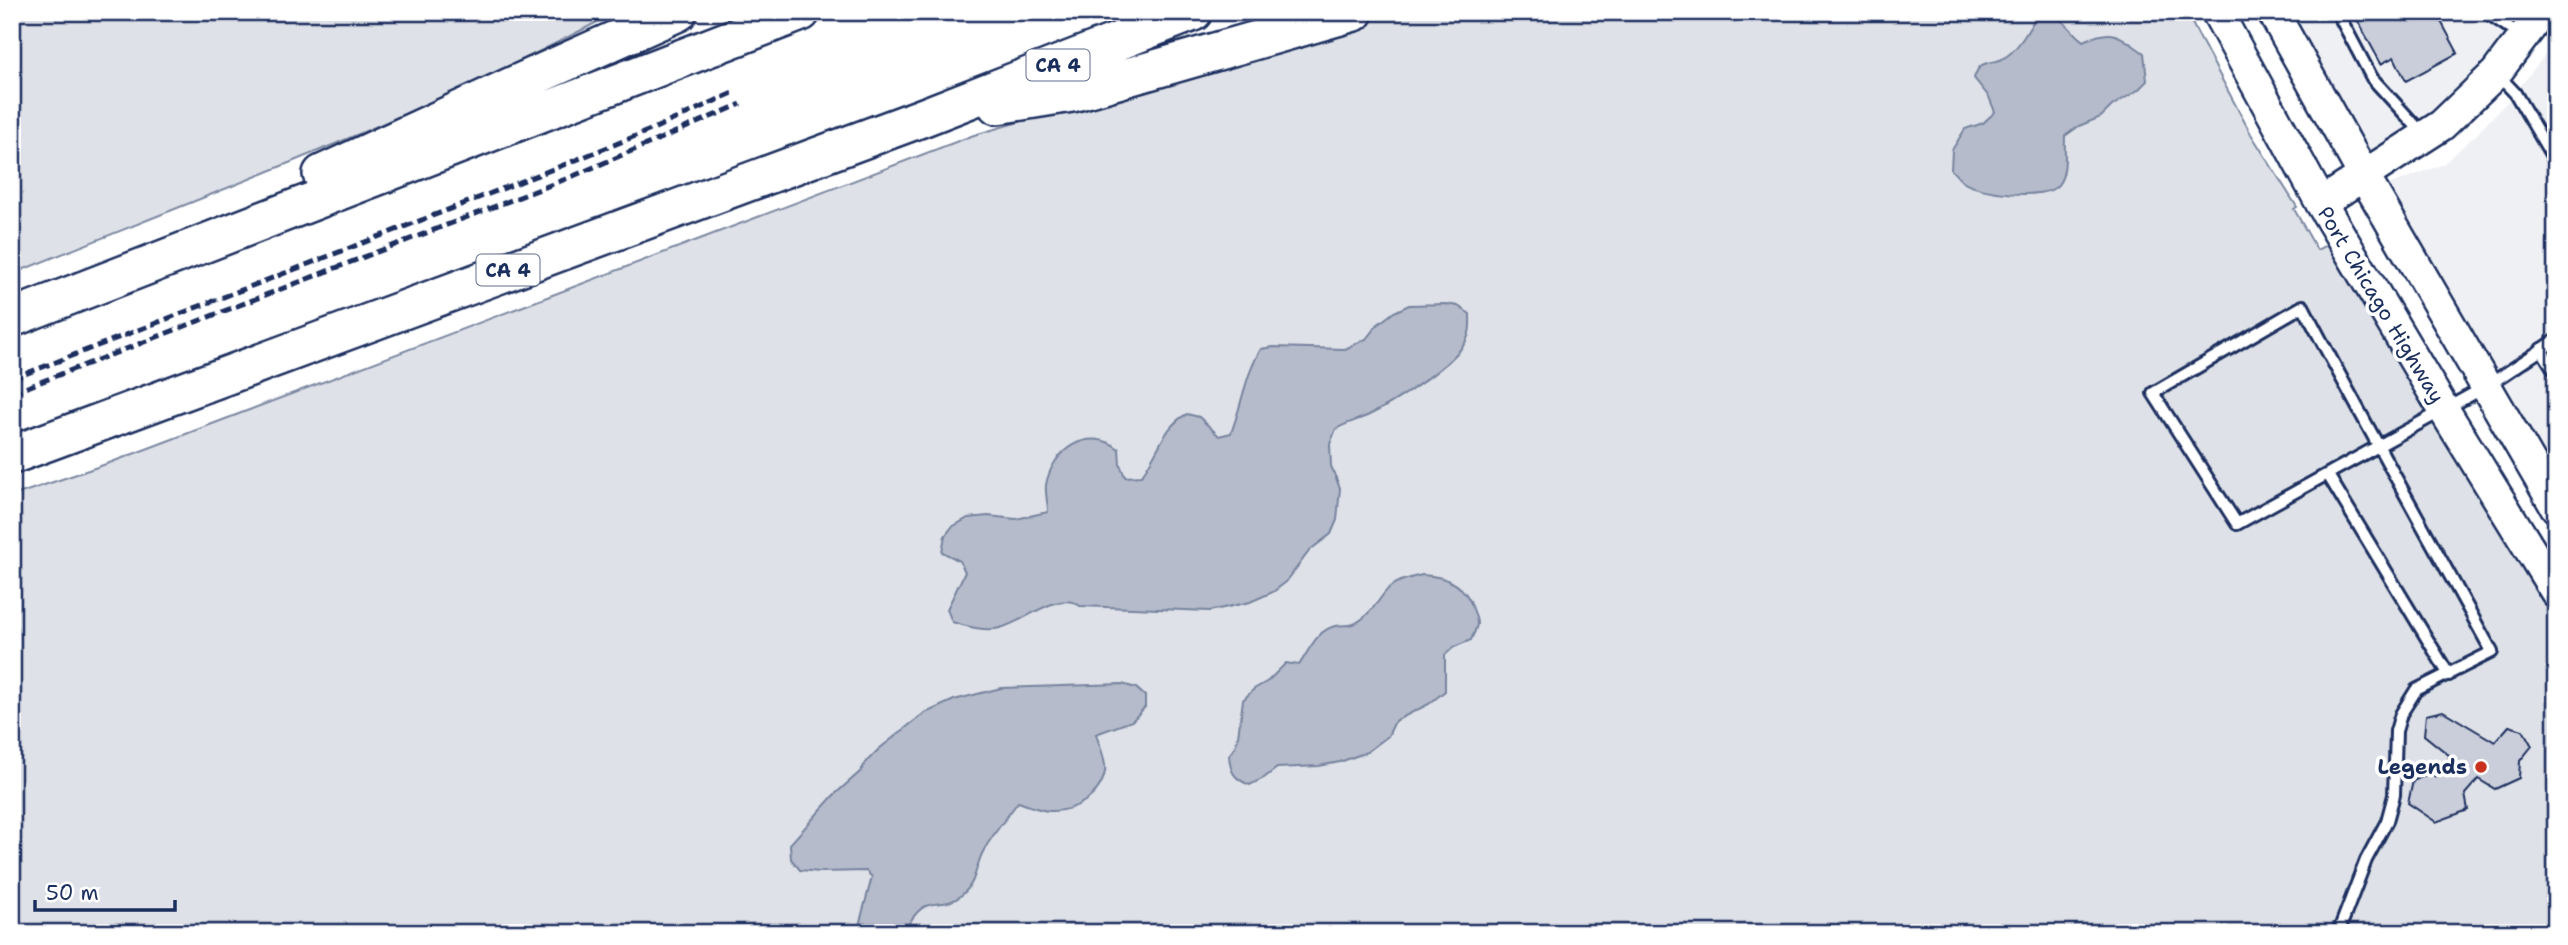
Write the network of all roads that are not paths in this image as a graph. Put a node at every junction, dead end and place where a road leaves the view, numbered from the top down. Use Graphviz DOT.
graph roads {
  1 [pos="678,12"];
  2 [pos="801,12"];
  3 [pos="1193,12"];
  4 [pos="1354,12"];
  5 [pos="2217,12"];
  6 [pos="2273,12"];
  7 [pos="2337,12"];
  8 [pos="2486,12"];
  9 [pos="2542,12"];
  10 [pos="2524,37"];
  11 [pos="2496,73"];
  12 [pos="924,117"];
  13 [pos="2425,136"];
  14 [pos="2556,163"];
  15 [pos="2364,175"];
  16 [pos="2321,203"];
  17 [pos="12,318"];
  18 [pos="2556,340"];
  19 [pos="2541,349"];
  20 [pos="2556,373"];
  21 [pos="2487,386"];
  22 [pos="2444,411"];
  23 [pos="2379,447"];
  24 [pos="12,455"];
  25 [pos="2328,475"];
  26 [pos="2556,507"];
  27 [pos="2556,592"];
  28 [pos="2449,674"];
  29 [pos="2338,933"];
  1 -- 17 [label="highway"];
  2 -- 17 [label="highway"];
  3 -- 12 [label="highway, CA 4"];
  4 -- 12 [label="highway"];
  5 -- 16 [label="street, Port Chicago Highway"];
  6 -- 15 [label="street"];
  7 -- 13 [label="lane"];
  8 -- 10 [label="lane"];
  9 -- 10 [label="street"];
  10 -- 11 [label="street"];
  11 -- 13 [label="street"];
  11 -- 14 [label="lane"];
  12 -- 24 [label="highway, CA 4"];
  13 -- 15 [label="street"];
  15 -- 16 [label="street"];
  15 -- 21 [label="street"];
  16 -- 22 [label="street, Port Chicago Highway"];
  18 -- 19 [label="lane"];
  19 -- 20 [label="lane"];
  19 -- 21 [label="lane"];
  21 -- 22 [label="lane"];
  21 -- 26 [label="street"];
  22 -- 23 [label="lane"];
  22 -- 27 [label="street, Port Chicago Highway"];
  23 -- 25 [label="lane"];
  23 -- 25 [label="lane"];
  23 -- 28 [label="lane"];
  25 -- 28 [label="lane"];
  28 -- 29 [label="lane"];
}
